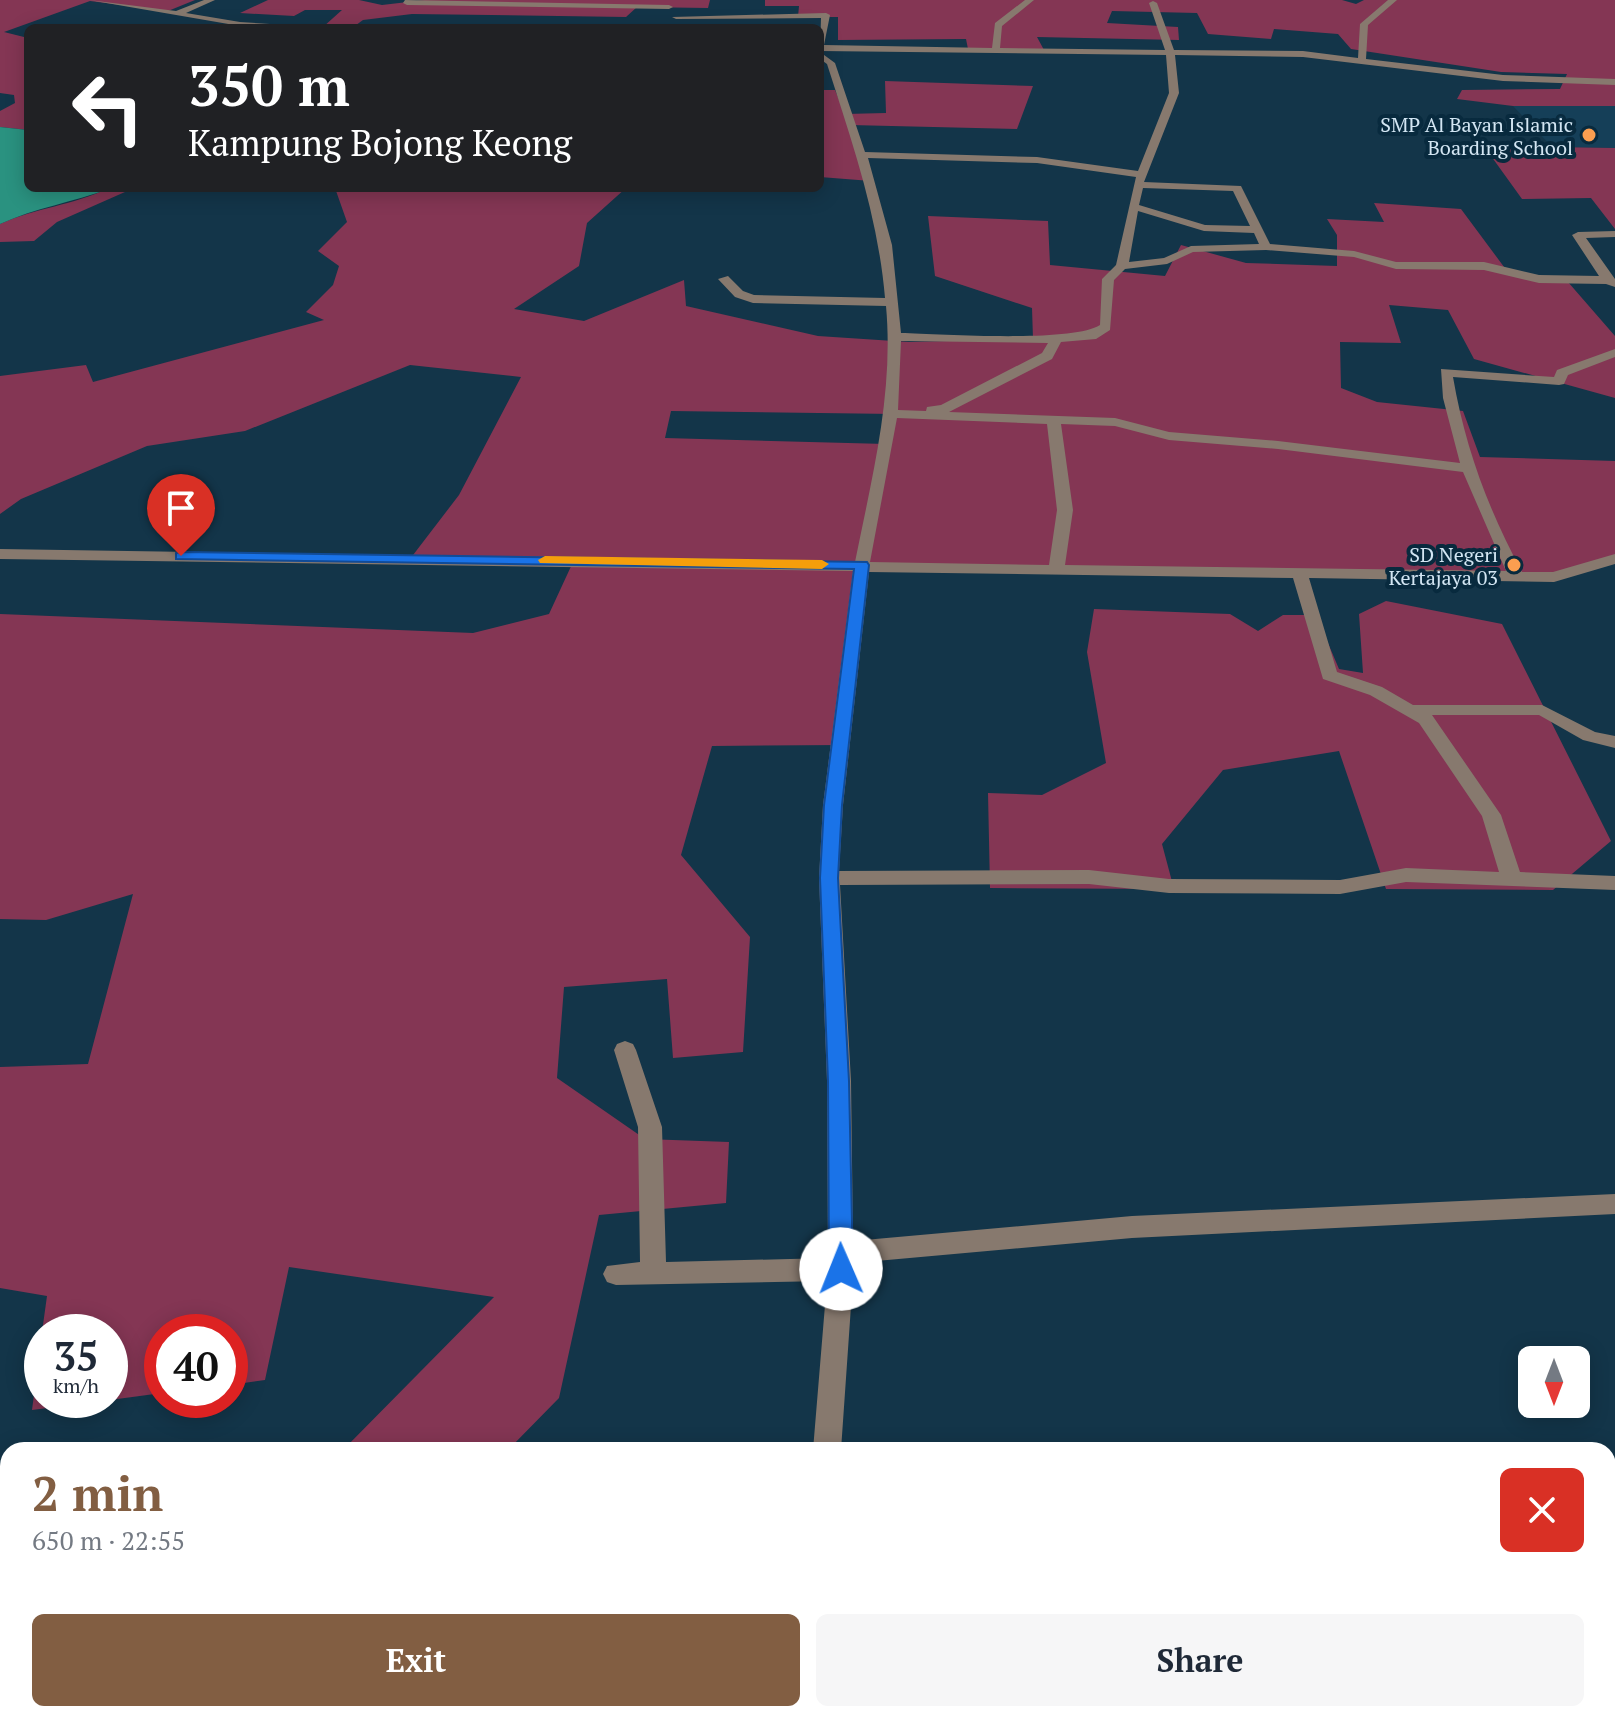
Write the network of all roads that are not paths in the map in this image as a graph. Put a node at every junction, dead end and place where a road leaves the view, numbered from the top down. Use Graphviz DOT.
graph roads {
  1 [pos="93,0"];
  2 [pos="211,0"];
  3 [pos="410,0"];
  4 [pos="1030,0"];
  5 [pos="1393,0"];
  6 [pos="108,1"];
  7 [pos="667,3"];
  8 [pos="1153,3"];
  9 [pos="178,13"];
  10 [pos="676,17"];
  11 [pos="240,24"];
  12 [pos="673,24"];
  13 [pos="824,26"];
  14 [pos="824,47"];
  15 [pos="996,49"];
  16 [pos="1170,51"];
  17 [pos="824,58"];
  18 [pos="1362,60"];
  19 [pos="1615,82"];
  20 [pos="861,155"];
  21 [pos="1140,180"];
  22 [pos="1135,207"];
  23 [pos="1258,230"];
  24 [pos="1615,234"];
  25 [pos="1266,247"];
  26 [pos="1122,266"];
  27 [pos="724,279"];
  28 [pos="1611,282"];
  29 [pos="890,302"];
  30 [pos="895,337"];
  31 [pos="1057,339"];
  32 [pos="1615,353"];
  33 [pos="891,414"];
  34 [pos="1053,420"];
  35 [pos="1471,469"];
  36 [pos="0,554"];
  37 [pos="1614,560"];
  38 [pos="862,565"];
  39 [pos="1056,571"];
  40 [pos="1300,573"];
  41 [pos="1516,576"];
  42 [pos="1409,710"];
  43 [pos="1615,742"];
  44 [pos="829,878"];
  45 [pos="1512,879"];
  46 [pos="1615,883"];
  47 [pos="625,1050"];
  48 [pos="1615,1204"];
  49 [pos="841,1261"];
  50 [pos="616,1274"];
  51 [pos="653,1274"];
  52 [pos="828,1442"];
  1 -- 6 [label="street"];
  2 -- 9 [label="street"];
  3 -- 7 [label="street"];
  4 -- 15 [label="street"];
  5 -- 18 [label="street"];
  6 -- 9 [label="street"];
  7 -- 10 [label="street"];
  8 -- 16 [label="street"];
  9 -- 11 [label="street"];
  10 -- 12 [label="street"];
  10 -- 13 [label="street"];
  14 -- 15 [label="street"];
  15 -- 16 [label="street"];
  16 -- 18 [label="street"];
  16 -- 21 [label="street"];
  17 -- 20 [label="street"];
  18 -- 19 [label="street"];
  20 -- 21 [label="street"];
  20 -- 29 [label="street"];
  21 -- 22 [label="street"];
  21 -- 23 [label="street"];
  22 -- 23 [label="street"];
  22 -- 26 [label="street"];
  23 -- 25 [label="street"];
  24 -- 28 [label="street"];
  25 -- 26 [label="street"];
  25 -- 28 [label="street"];
  26 -- 31 [label="street"];
  27 -- 29 [label="street"];
  29 -- 30 [label="street"];
  30 -- 31 [label="street"];
  30 -- 33 [label="street"];
  31 -- 33 [label="street"];
  32 -- 35 [label="street"];
  33 -- 34 [label="street"];
  33 -- 38 [label="street"];
  34 -- 35 [label="street"];
  34 -- 39 [label="street"];
  35 -- 41 [label="street"];
  36 -- 38 [label="street"];
  37 -- 41 [label="street"];
  38 -- 39 [label="street"];
  38 -- 44 [label="street"];
  39 -- 40 [label="street"];
  40 -- 41 [label="street"];
  40 -- 42 [label="street"];
  42 -- 43 [label="street"];
  42 -- 45 [label="street"];
  44 -- 45 [label="street"];
  44 -- 49 [label="street"];
  45 -- 46 [label="street"];
  47 -- 51 [label="street"];
  48 -- 49 [label="street"];
  49 -- 51 [label="street"];
  49 -- 52 [label="street"];
  50 -- 51 [label="street"];
}
